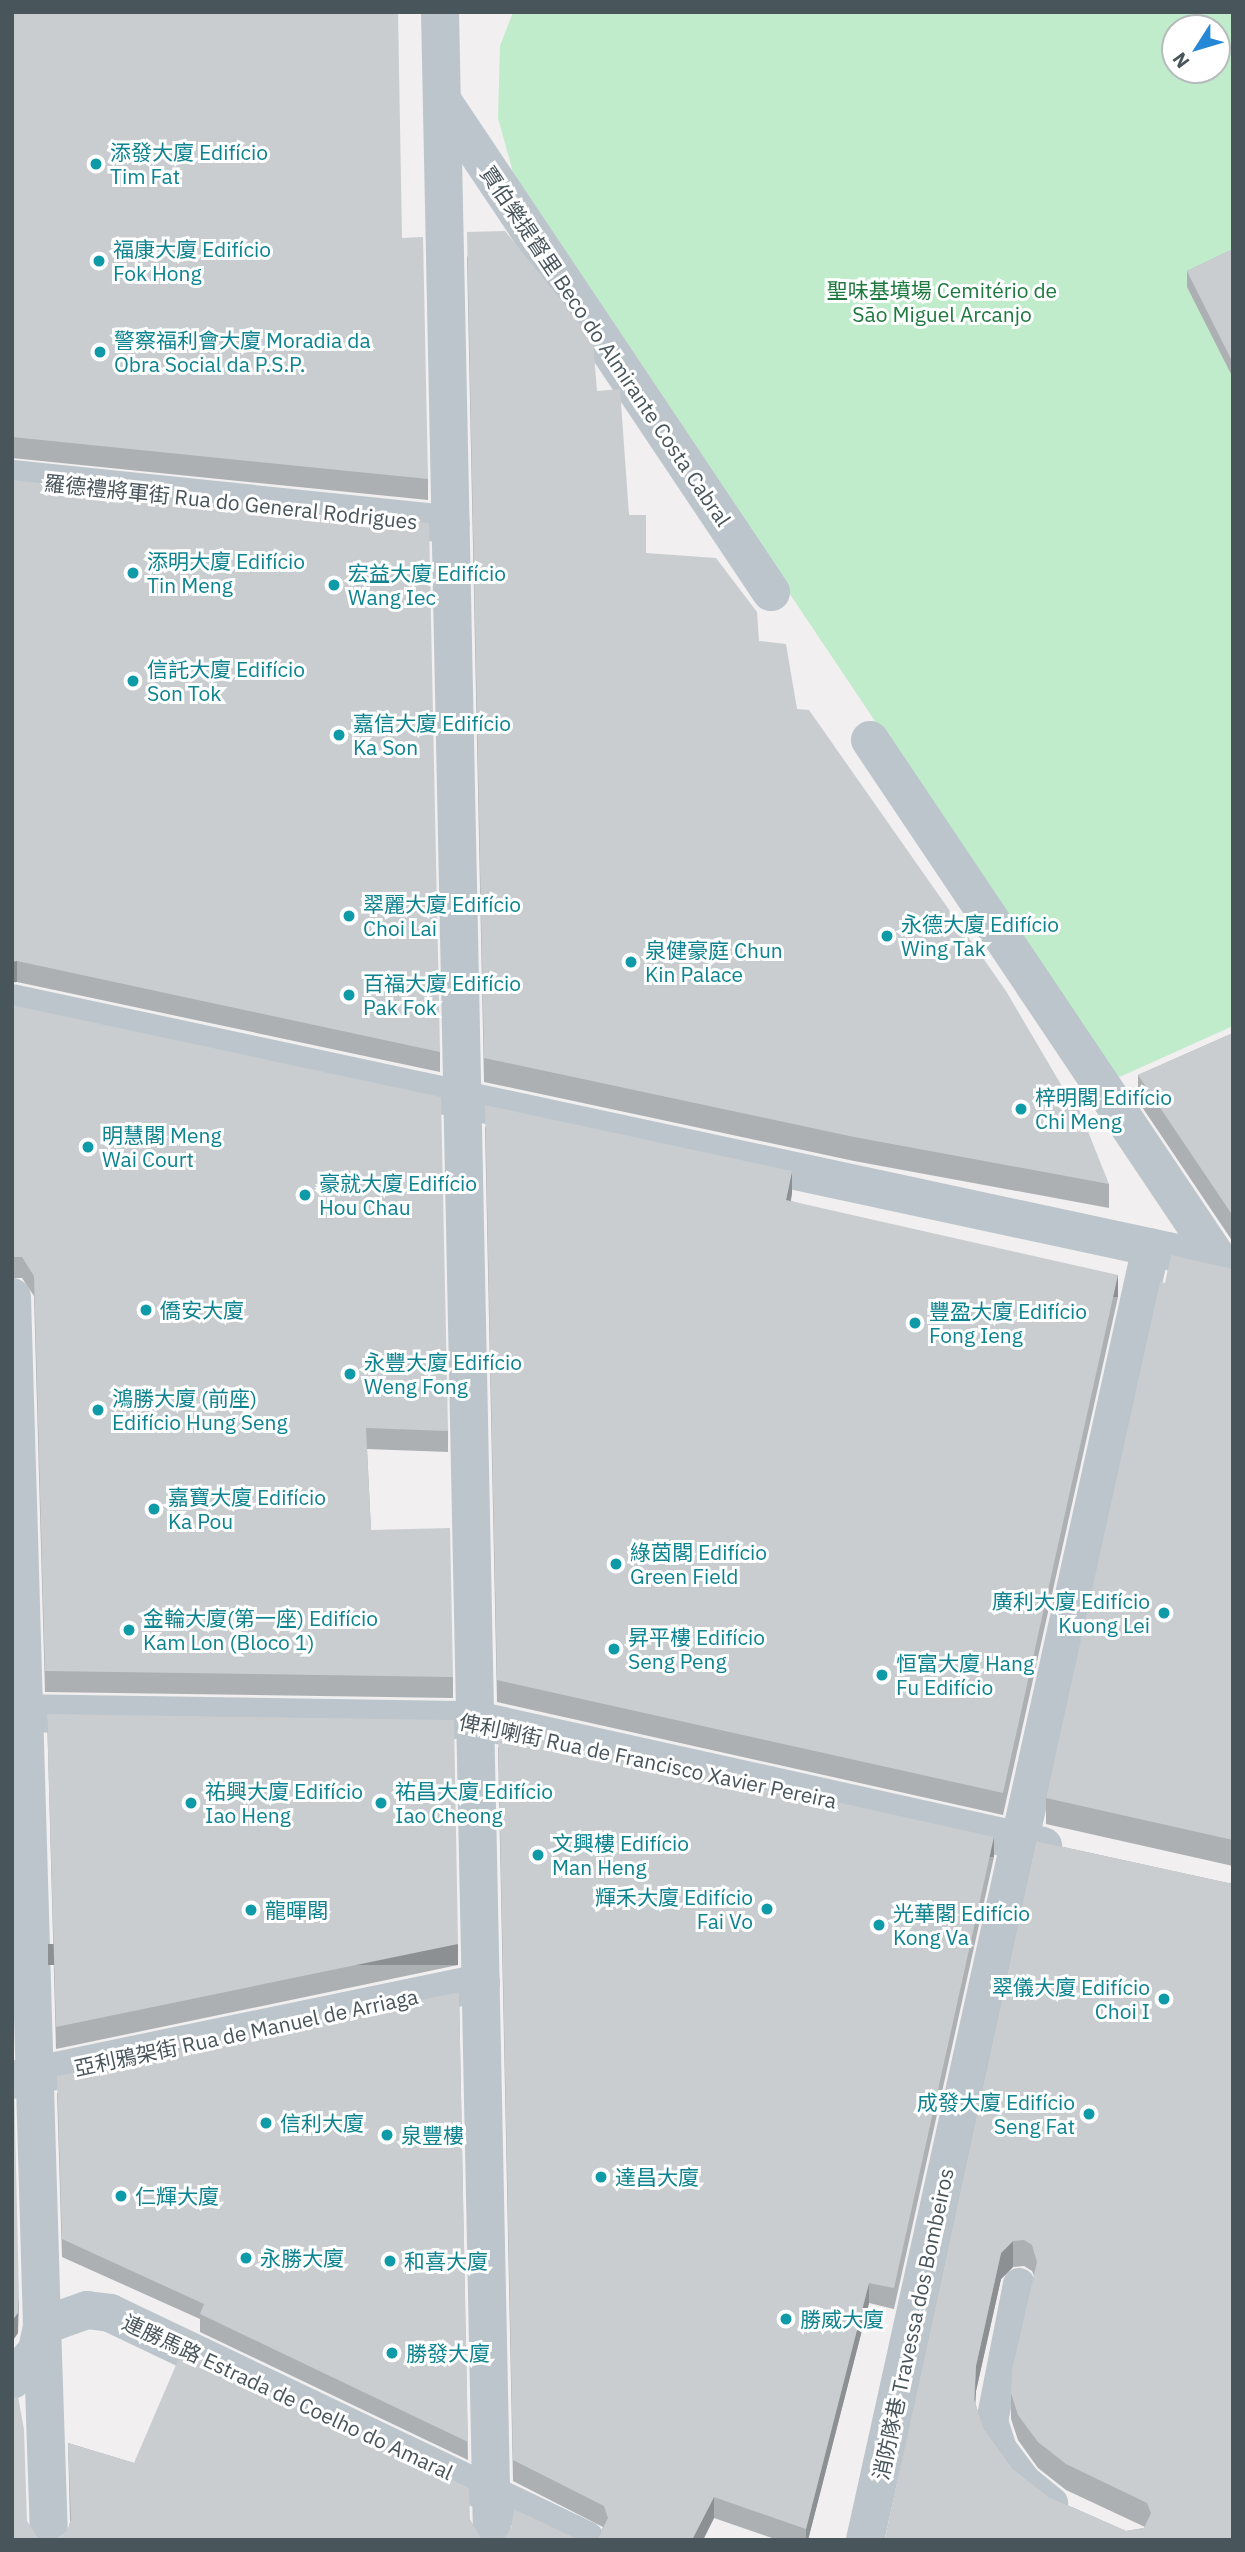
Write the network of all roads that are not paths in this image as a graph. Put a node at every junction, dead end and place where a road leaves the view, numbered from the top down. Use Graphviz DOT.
graph roads {
  1 [pos="440,12"];
  2 [pos="442,100"];
  3 [pos="12,479"];
  4 [pos="451,524"];
  5 [pos="771,592"];
  6 [pos="870,740"];
  7 [pos="12,1003"];
  8 [pos="463,1100"];
  9 [pos="1151,1247"];
  10 [pos="1226,1264"];
  11 [pos="12,1297"];
  12 [pos="14,1399"];
  13 [pos="18,1713"];
  14 [pos="476,1720"];
  15 [pos="1019,1841"];
  16 [pos="1073,1853"];
  17 [pos="481,1983"];
  18 [pos="23,2078"];
  19 [pos="1019,2284"];
  20 [pos="43,2326"];
  21 [pos="12,2380"];
  22 [pos="491,2494"];
  23 [pos="1082,2517"];
  24 [pos="48,2540"];
  25 [pos="492,2540"];
  26 [pos="586,2540"];
  27 [pos="865,2540"];
  1 -- 2 [label="street"];
  2 -- 4 [label="street"];
  2 -- 5 [label="street, 賈伯樂提督里 Beco do Almirante Costa Cabral"];
  3 -- 4 [label="street, 羅德禮將軍街 Rua do General Rodrigues"];
  4 -- 8 [label="street"];
  6 -- 10 [label="street"];
  7 -- 8 [label="street"];
  8 -- 9 [label="street"];
  8 -- 14 [label="street"];
  9 -- 10 [label="street"];
  9 -- 15 [label="street, 消防隊巷 Travessa dos Bombeiros"];
  11 -- 12 [label="street"];
  12 -- 13 [label="street"];
  13 -- 14 [label="street, 俾利喇街 Rua de Francisco Xavier Pereira"];
  13 -- 18 [label="street"];
  14 -- 15 [label="street, 俾利喇街 Rua de Francisco Xavier Pereira"];
  14 -- 17 [label="street"];
  15 -- 16 [label="street, 俾利喇街 Rua de Francisco Xavier Pereira"];
  15 -- 27 [label="street, 消防隊巷 Travessa dos Bombeiros"];
  17 -- 18 [label="street, 亞利鴉架街 Rua de Manuel de Arriaga"];
  17 -- 22 [label="street"];
  18 -- 20 [label="street"];
  19 -- 23 [label="lane"];
  20 -- 21 [label="street"];
  20 -- 22 [label="street, 連勝馬路 Estrada de Coelho do Amaral"];
  20 -- 24 [label="street"];
  22 -- 25 [label="street"];
  22 -- 26 [label="street, 連勝馬路 Estrada de Coelho do Amaral"];
}
